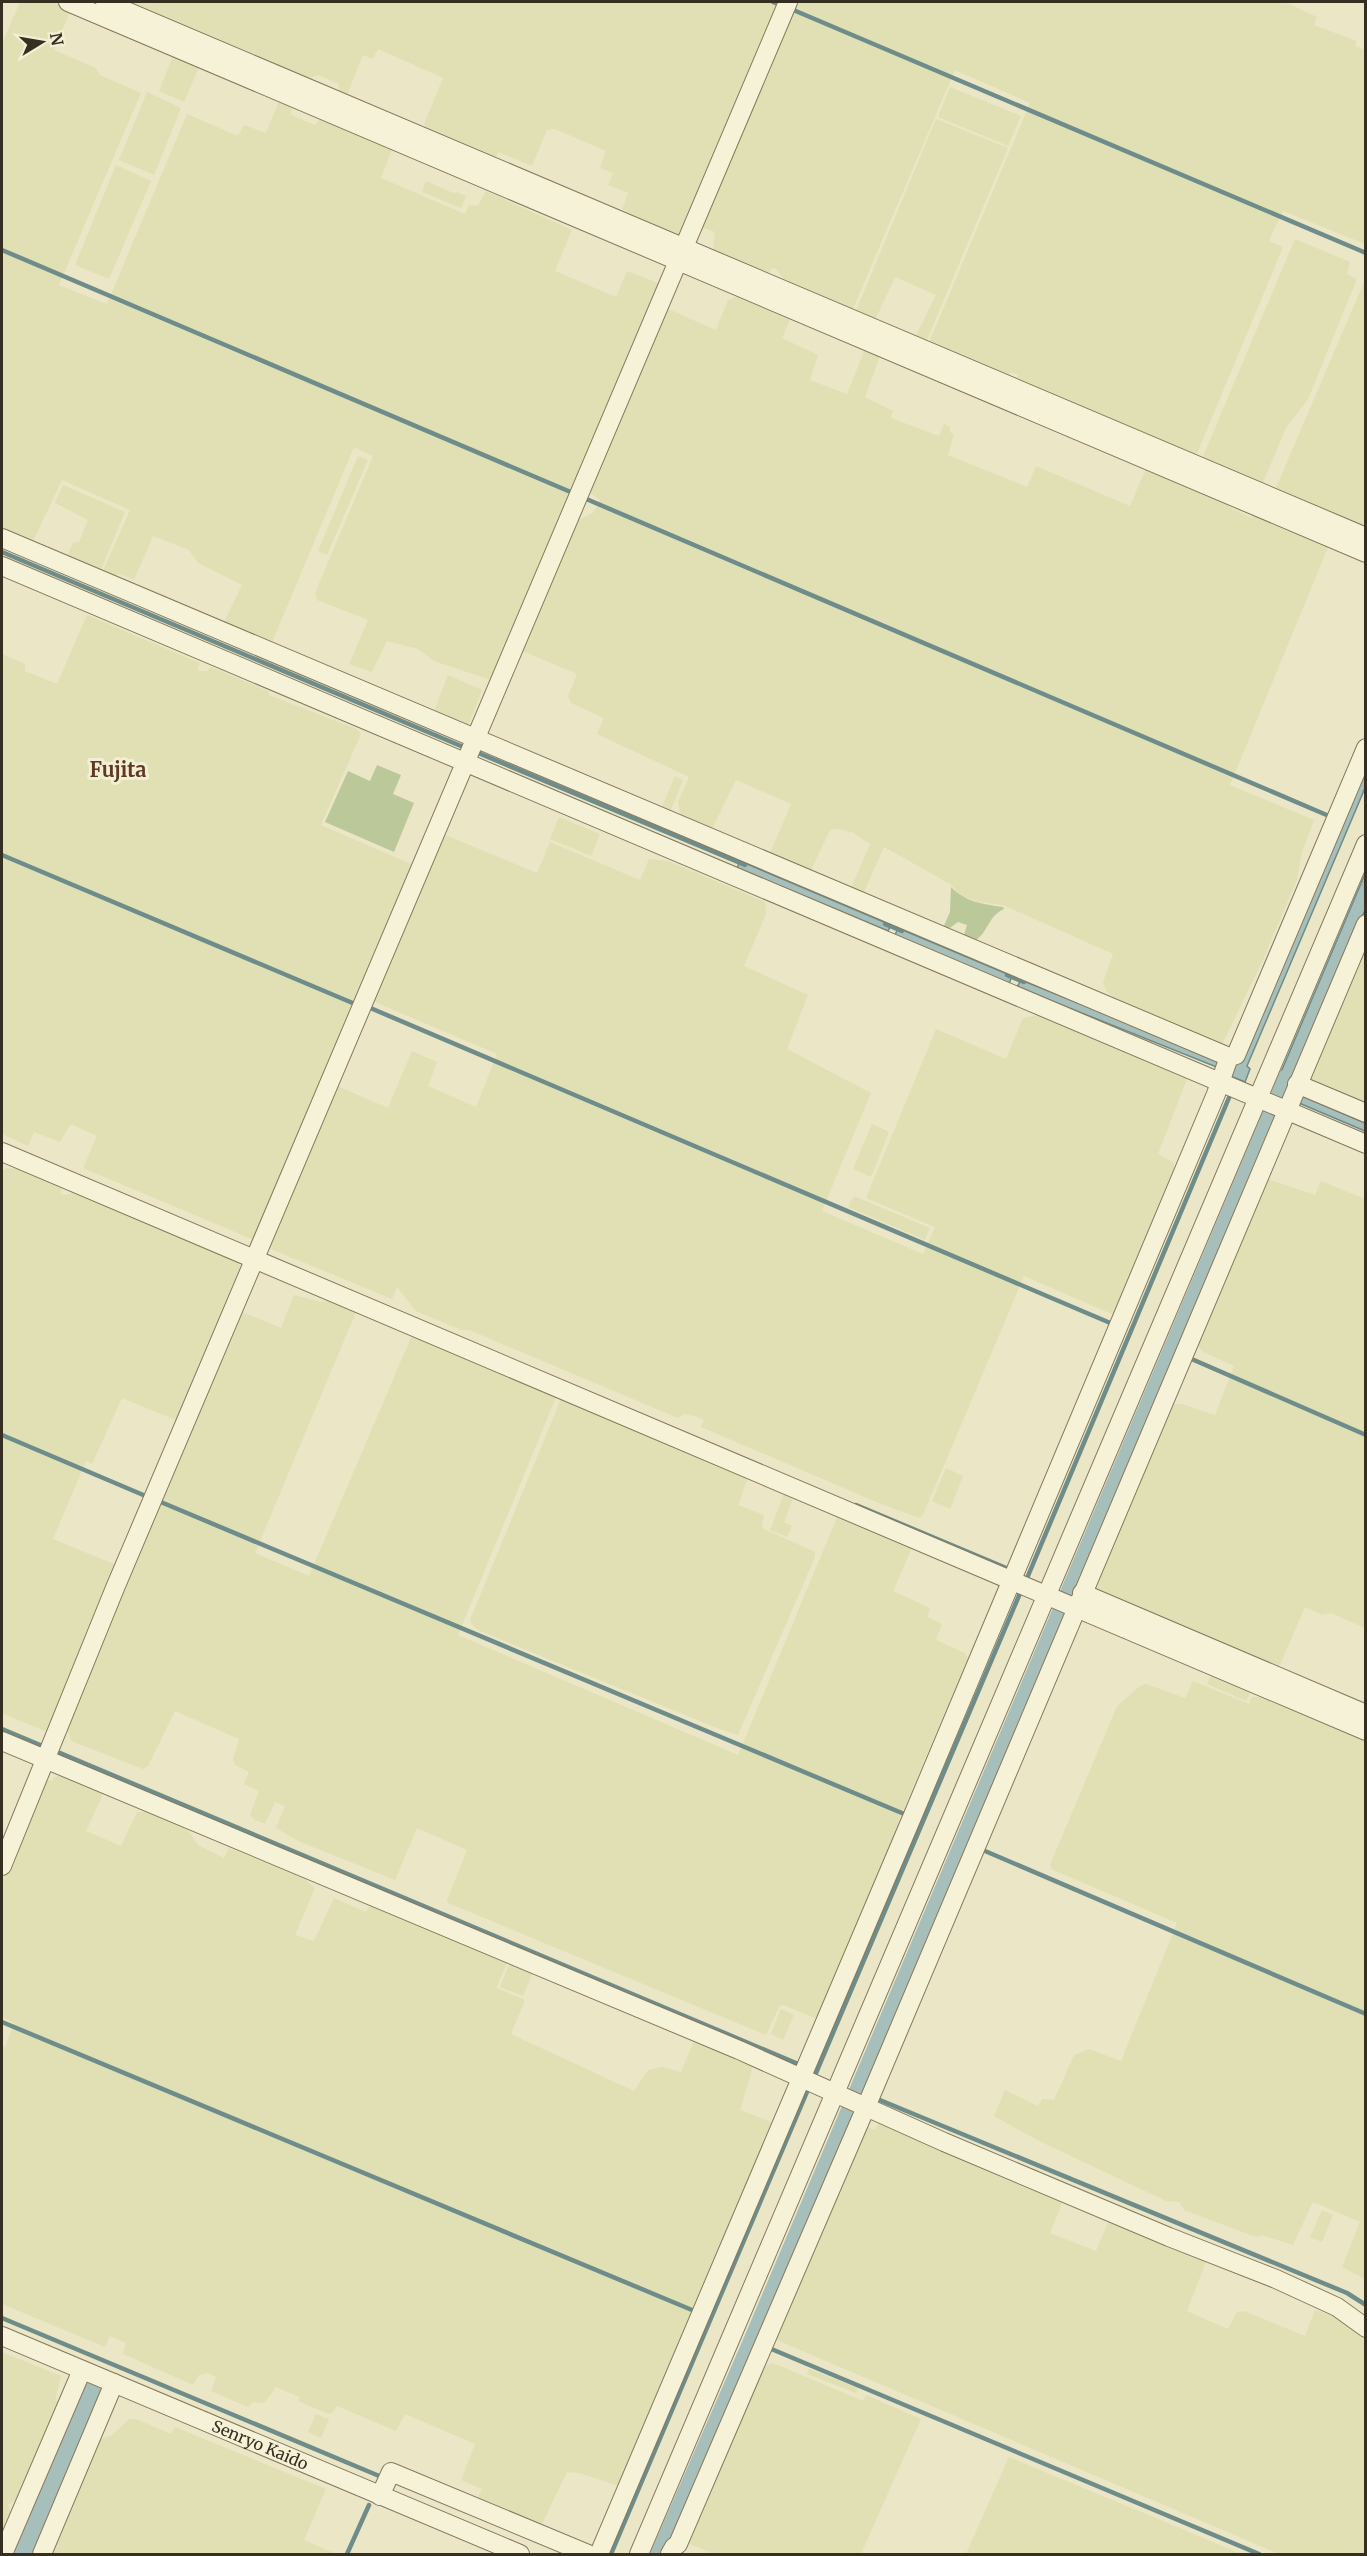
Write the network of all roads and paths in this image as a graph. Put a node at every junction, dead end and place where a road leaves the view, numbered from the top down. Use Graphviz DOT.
graph roads {
  1 [pos="68,2"];
  2 [pos="105,2"];
  3 [pos="786,6"];
  4 [pos="681,253"];
  5 [pos="1365,537"];
  6 [pos="2,538"];
  7 [pos="1365,553"];
  8 [pos="2,566"];
  9 [pos="1365,748"];
  10 [pos="471,750"];
  11 [pos="1365,844"];
  12 [pos="1365,924"];
  13 [pos="1228,1075"];
  14 [pos="1282,1099"];
  15 [pos="1365,1113"];
  16 [pos="1365,1144"];
  17 [pos="2,1152"];
  18 [pos="255,1255"];
  19 [pos="1042,1589"];
  20 [pos="1365,1714"];
  21 [pos="1365,1731"];
  22 [pos="2,1741"];
  23 [pos="49,1753"];
  24 [pos="2,1866"];
  25 [pos="827,2086"];
  26 [pos="1365,2328"];
  27 [pos="2,2336"];
  28 [pos="82,2370"];
  29 [pos="114,2383"];
  30 [pos="385,2485"];
  31 [pos="3,2554"];
  32 [pos="42,2554"];
  33 [pos="520,2554"];
  34 [pos="588,2554"];
  35 [pos="598,2554"];
  36 [pos="639,2554"];
  37 [pos="670,2554"];
  1 -- 4 [label="street"];
  2 -- 4 [label="street"];
  3 -- 4 [label="street"];
  4 -- 5 [label="street"];
  4 -- 7 [label="street"];
  4 -- 10 [label="street"];
  6 -- 10 [label="street"];
  8 -- 10 [label="street"];
  9 -- 13 [label="street"];
  10 -- 13 [label="street"];
  10 -- 13 [label="street"];
  10 -- 18 [label="street"];
  11 -- 14 [label="street"];
  12 -- 14 [label="street"];
  13 -- 14 [label="street"];
  13 -- 19 [label="street"];
  14 -- 15 [label="street"];
  14 -- 16 [label="street"];
  14 -- 19 [label="street"];
  14 -- 19 [label="street"];
  17 -- 18 [label="street"];
  18 -- 19 [label="street"];
  18 -- 23 [label="street"];
  19 -- 20 [label="street"];
  19 -- 21 [label="street"];
  19 -- 25 [label="street"];
  19 -- 25 [label="street"];
  19 -- 25 [label="street"];
  22 -- 23 [label="street"];
  23 -- 24 [label="street"];
  23 -- 25 [label="street"];
  25 -- 26 [label="street"];
  25 -- 35 [label="street"];
  25 -- 36 [label="street"];
  25 -- 37 [label="street"];
  27 -- 28 [label="street, Senryo Kaido"];
  28 -- 29 [label="street, Senryo Kaido"];
  28 -- 31 [label="street"];
  29 -- 30 [label="street, Senryo Kaido"];
  29 -- 32 [label="street"];
  30 -- 33 [label="street, Senryo Kaido"];
  30 -- 34 [label="street"];
}
